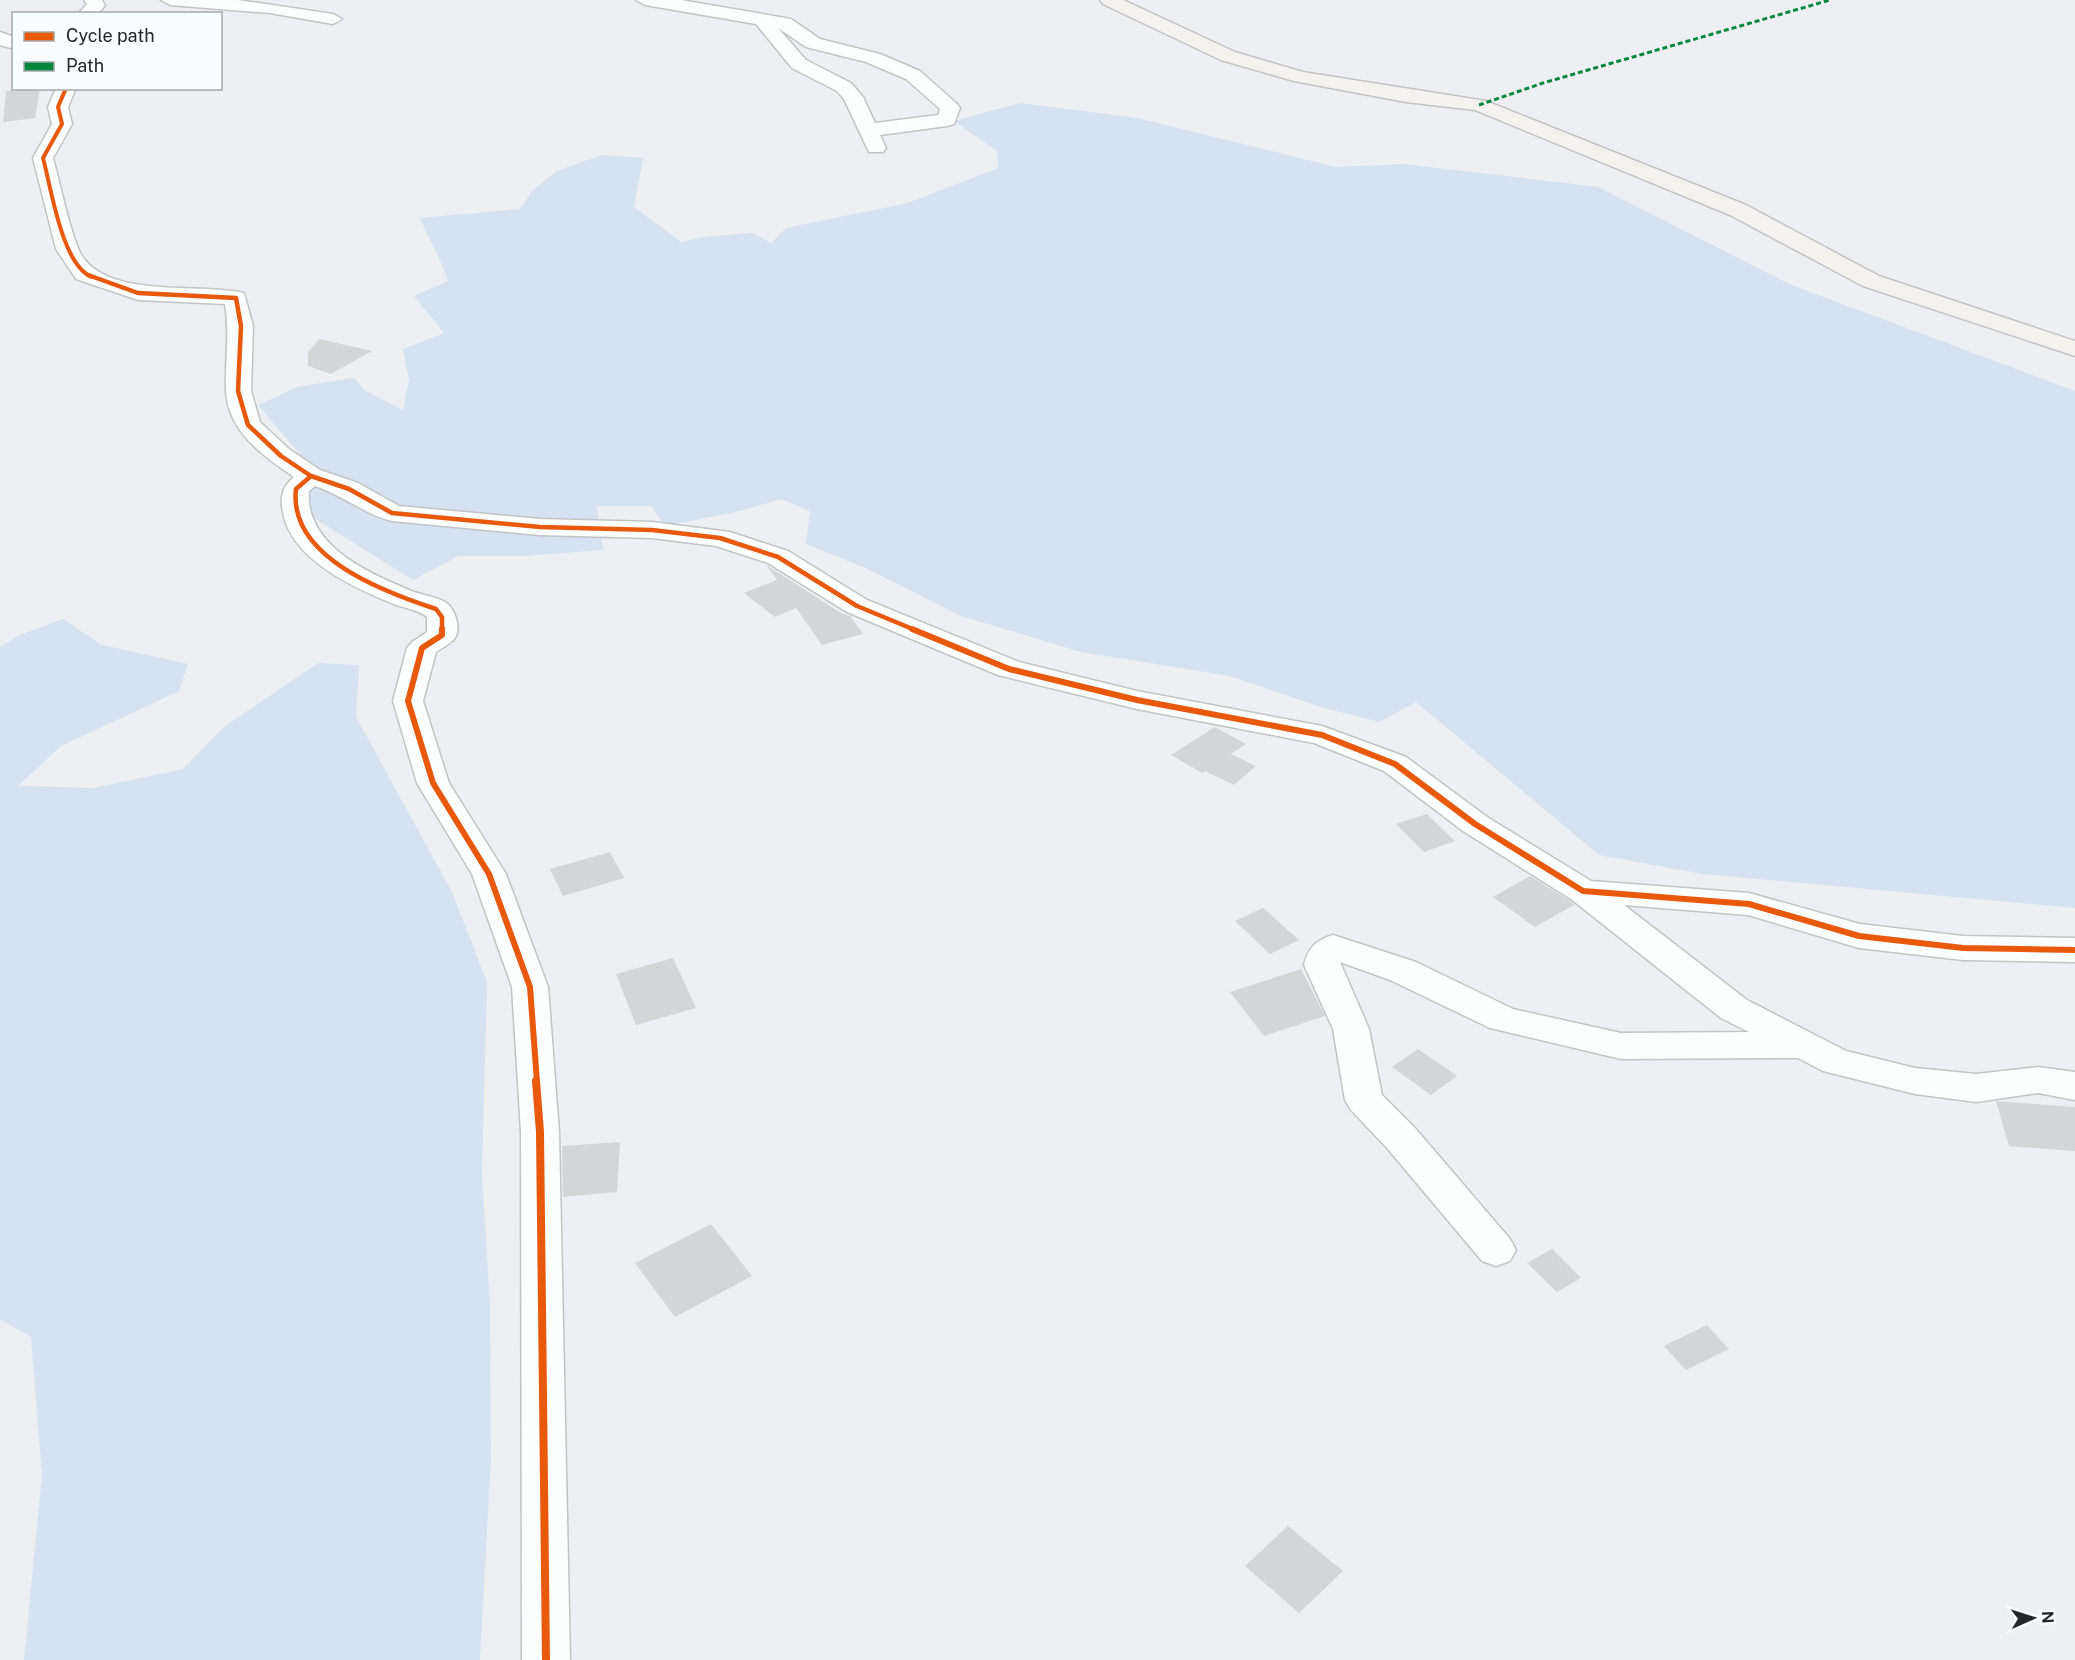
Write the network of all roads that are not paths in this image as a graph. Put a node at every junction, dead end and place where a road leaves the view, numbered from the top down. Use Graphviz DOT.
graph roads {
  1 [pos="93,0"];
  2 [pos="170,0"];
  3 [pos="645,0"];
  4 [pos="1109,0"];
  5 [pos="89,12"];
  6 [pos="333,20"];
  7 [pos="762,20"];
  8 [pos="65,90"];
  9 [pos="2075,349"];
  10 [pos="311,476"];
  11 [pos="1583,891"];
  12 [pos="2075,950"];
  13 [pos="1803,1045"];
  14 [pos="2075,1086"];
  15 [pos="1496,1250"];
  16 [pos="546,1660"];
  1 -- 5 [label="street"];
  2 -- 6 [label="street"];
  3 -- 7 [label="street"];
  4 -- 9 [label="street"];
  7 -- 7 [label="street"];
  8 -- 10 [label="street"];
  10 -- 11 [label="street"];
  10 -- 16 [label="street"];
  11 -- 12 [label="street"];
  11 -- 13 [label="street"];
  13 -- 14 [label="street"];
  13 -- 15 [label="street"];
}
